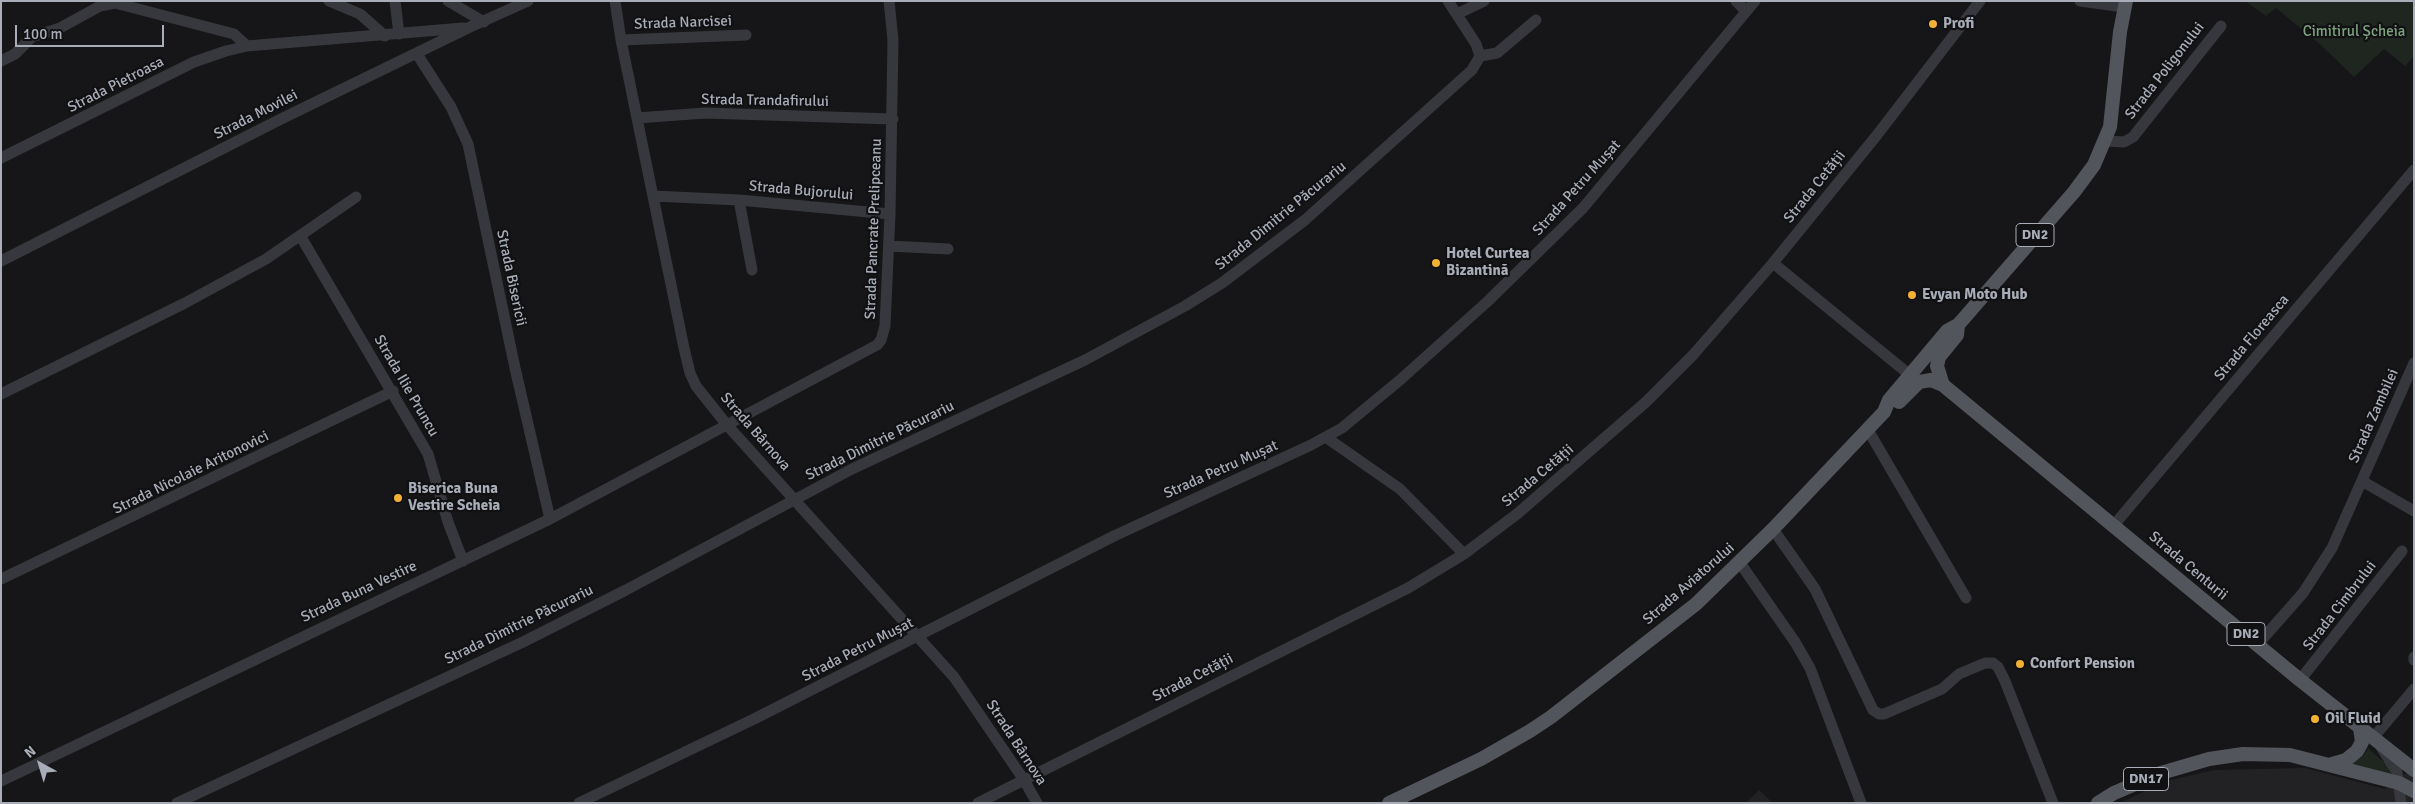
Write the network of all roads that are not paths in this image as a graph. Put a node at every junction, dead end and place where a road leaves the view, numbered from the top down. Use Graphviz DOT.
graph roads {
  1 [pos="329,1"];
  2 [pos="395,1"];
  3 [pos="448,1"];
  4 [pos="528,1"];
  5 [pos="615,1"];
  6 [pos="889,1"];
  7 [pos="1448,1"];
  8 [pos="1484,1"];
  9 [pos="1736,1"];
  10 [pos="1755,1"];
  11 [pos="1980,1"];
  12 [pos="2080,1"];
  13 [pos="2125,4"];
  14 [pos="1746,11"];
  15 [pos="1457,14"];
  16 [pos="1536,20"];
  17 [pos="484,22"];
  18 [pos="2221,26"];
  19 [pos="470,27"];
  20 [pos="399,34"];
  21 [pos="746,35"];
  22 [pos="385,36"];
  23 [pos="621,40"];
  24 [pos="247,46"];
  25 [pos="417,54"];
  26 [pos="1480,56"];
  27 [pos="1,61"];
  28 [pos="637,118"];
  29 [pos="893,118"];
  30 [pos="2106,142"];
  31 [pos="1,158"];
  32 [pos="2414,170"];
  33 [pos="653,196"];
  34 [pos="356,197"];
  35 [pos="739,200"];
  36 [pos="890,214"];
  37 [pos="301,237"];
  38 [pos="888,246"];
  39 [pos="948,249"];
  40 [pos="1,261"];
  41 [pos="1773,263"];
  42 [pos="752,270"];
  43 [pos="1958,325"];
  44 [pos="2414,362"];
  45 [pos="1910,375"];
  46 [pos="1943,385"];
  47 [pos="393,392"];
  48 [pos="1,394"];
  49 [pos="1884,412"];
  50 [pos="727,425"];
  51 [pos="1868,430"];
  52 [pos="1327,438"];
  53 [pos="2362,481"];
  54 [pos="795,500"];
  55 [pos="2414,511"];
  56 [pos="550,519"];
  57 [pos="2114,525"];
  58 [pos="1773,529"];
  59 [pos="2402,551"];
  60 [pos="1464,554"];
  61 [pos="463,561"];
  62 [pos="1740,563"];
  63 [pos="1,579"];
  64 [pos="1966,598"];
  65 [pos="918,637"];
  66 [pos="2258,644"];
  67 [pos="2300,680"];
  68 [pos="2414,689"];
  69 [pos="2360,728"];
  70 [pos="2376,740"];
  71 [pos="2332,764"];
  72 [pos="2414,770"];
  73 [pos="1,780"];
  74 [pos="1024,780"];
  75 [pos="2399,782"];
  76 [pos="2414,784"];
  77 [pos="2414,791"];
  78 [pos="1396,801"];
  79 [pos="177,803"];
  80 [pos="579,803"];
  81 [pos="978,803"];
  82 [pos="1037,803"];
  83 [pos="1861,803"];
  84 [pos="2053,803"];
  85 [pos="2098,803"];
  86 [pos="2401,803"];
  1 -- 22 [label="street"];
  2 -- 20 [label="street"];
  3 -- 17 [label="street"];
  4 -- 17 [label="street, Strada Movilei"];
  5 -- 23 [label="street, Strada Bârnova"];
  6 -- 29 [label="street, Strada Pancrate Prelipceanu"];
  7 -- 15 [label="street"];
  8 -- 15 [label="street"];
  9 -- 14 [label="street"];
  10 -- 14 [label="street, Strada Petru Mușat"];
  11 -- 41 [label="street, Strada Cetății"];
  12 -- 13 [label="street"];
  13 -- 30 [label="main road, Strada Poligonului / DN2"];
  14 -- 52 [label="street, Strada Petru Mușat"];
  15 -- 26 [label="street"];
  16 -- 26 [label="street"];
  17 -- 19 [label="street, Strada Movilei"];
  18 -- 30 [label="street, Strada Poligonului"];
  19 -- 20 [label="street, Strada Pietroasa"];
  19 -- 25 [label="street, Strada Movilei"];
  20 -- 22 [label="street, Strada Pietroasa"];
  21 -- 23 [label="street, Strada Narcisei"];
  22 -- 24 [label="street, Strada Pietroasa"];
  23 -- 28 [label="street, Strada Bârnova"];
  24 -- 27 [label="street"];
  24 -- 31 [label="street, Strada Pietroasa"];
  25 -- 40 [label="street, Strada Movilei"];
  25 -- 56 [label="street, Strada Bisericii"];
  26 -- 54 [label="street, Strada Dimitrie Păcurariu"];
  28 -- 29 [label="street, Strada Trandafirului"];
  28 -- 33 [label="street, Strada Bârnova"];
  29 -- 36 [label="street, Strada Pancrate Prelipceanu"];
  30 -- 43 [label="main road, Strada Poligonului / DN2"];
  32 -- 57 [label="street, Strada Floreasca"];
  33 -- 35 [label="street, Strada Bujorului"];
  33 -- 50 [label="street, Strada Bârnova"];
  34 -- 37 [label="street"];
  35 -- 36 [label="street, Strada Bujorului"];
  35 -- 42 [label="street, Strada Bujorului"];
  36 -- 38 [label="street, Strada Pancrate Prelipceanu"];
  37 -- 47 [label="street, Strada Ilie Pruncu"];
  37 -- 48 [label="street"];
  38 -- 39 [label="street"];
  38 -- 50 [label="street, Strada Pancrate Prelipceanu"];
  41 -- 45 [label="street"];
  41 -- 60 [label="street, Strada Cetății"];
  43 -- 45 [label="main road, Strada Aviatorului"];
  43 -- 46 [label="main road, DN2"];
  44 -- 53 [label="street, Strada Zambilei"];
  45 -- 49 [label="main road, Strada Aviatorului"];
  46 -- 49 [label="main road"];
  46 -- 57 [label="main road, Strada Centurii / DN2"];
  47 -- 61 [label="street, Strada Ilie Pruncu"];
  47 -- 63 [label="street, Strada Nicolaie Aritonovici"];
  49 -- 51 [label="main road, Strada Aviatorului"];
  50 -- 54 [label="street, Strada Bârnova"];
  50 -- 56 [label="street, Strada Buna Vestire"];
  51 -- 58 [label="main road, Strada Aviatorului"];
  51 -- 64 [label="street"];
  52 -- 60 [label="street"];
  52 -- 65 [label="street, Strada Petru Mușat"];
  53 -- 55 [label="street, Strada Zambilei"];
  53 -- 66 [label="street, Strada Zambilei"];
  54 -- 65 [label="street, Strada Bârnova"];
  54 -- 79 [label="street, Strada Dimitrie Păcurariu"];
  56 -- 61 [label="street, Strada Buna Vestire"];
  57 -- 66 [label="main road, Strada Centurii / DN2"];
  58 -- 62 [label="main road, Strada Aviatorului"];
  58 -- 84 [label="street"];
  59 -- 67 [label="street, Strada Cimbrului"];
  60 -- 74 [label="street, Strada Cetății"];
  61 -- 73 [label="street, Strada Buna Vestire"];
  62 -- 78 [label="main road, Strada Aviatorului"];
  62 -- 83 [label="street"];
  65 -- 74 [label="street, Strada Bârnova"];
  65 -- 80 [label="street, Strada Petru Mușat"];
  66 -- 67 [label="main road, Strada Centurii / DN2"];
  67 -- 69 [label="main road, Strada Centurii / DN2"];
  68 -- 70 [label="street"];
  69 -- 70 [label="main road, Strada Centurii / DN2"];
  69 -- 71 [label="main road"];
  70 -- 72 [label="main road, Strada Centurii / DN2"];
  70 -- 75 [label="street"];
  71 -- 75 [label="main road, DN17"];
  71 -- 85 [label="main road, DN17"];
  74 -- 81 [label="street, Strada Cetății"];
  74 -- 82 [label="street, Strada Bârnova"];
  75 -- 76 [label="main road"];
  75 -- 77 [label="main road, DN17"];
  75 -- 86 [label="street"];
}
